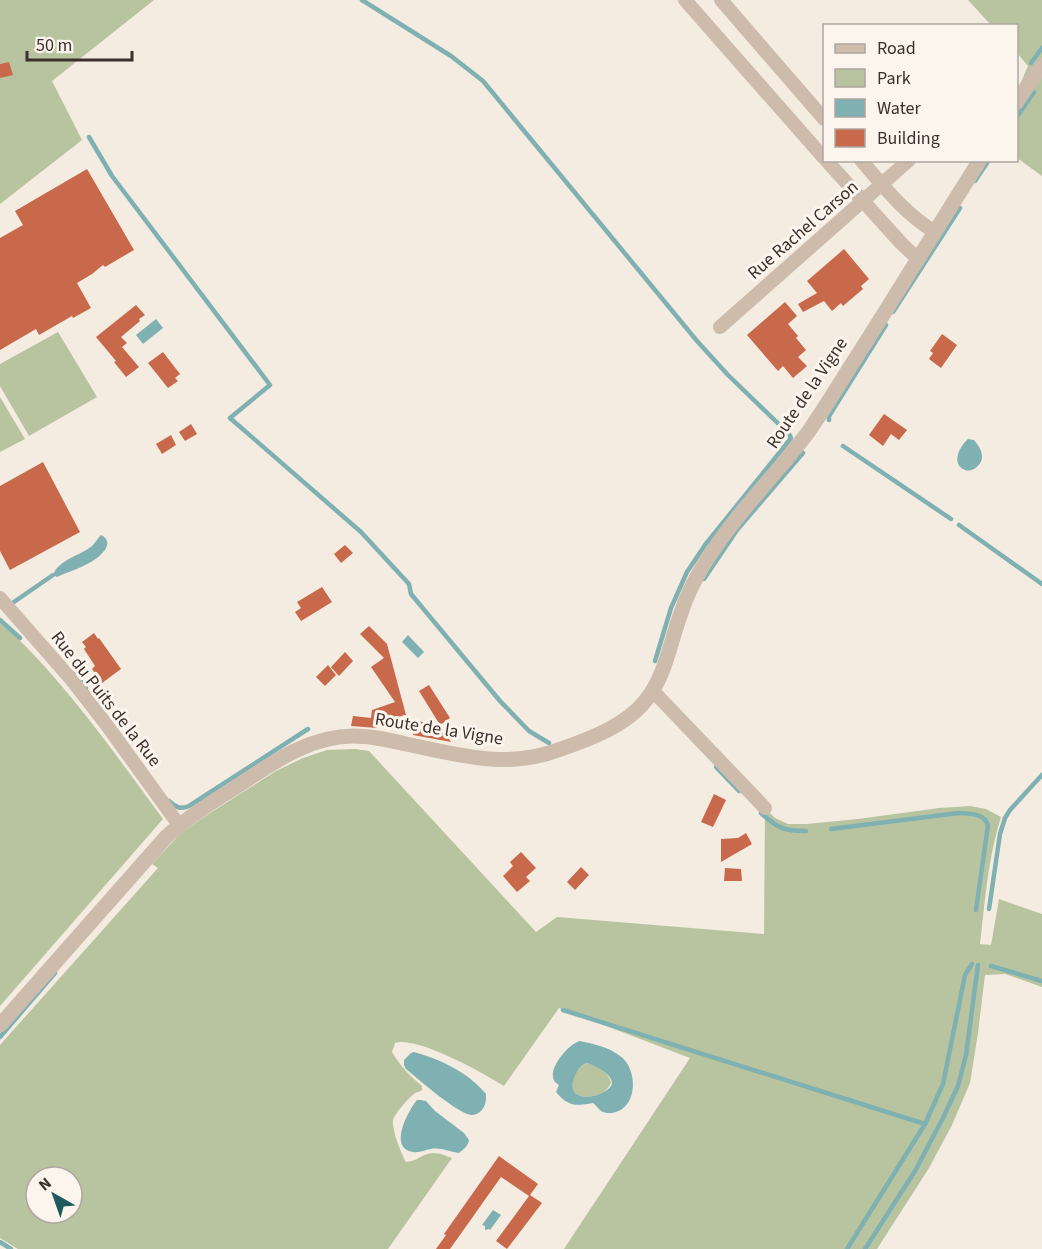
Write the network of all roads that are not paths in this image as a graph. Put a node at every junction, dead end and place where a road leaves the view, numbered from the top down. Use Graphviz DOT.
graph roads {
  1 [pos="685,0"];
  2 [pos="721,0"];
  3 [pos="1042,65"];
  4 [pos="1018,101"];
  5 [pos="823,117"];
  6 [pos="823,157"];
  7 [pos="828,162"];
  8 [pos="863,162"];
  9 [pos="907,162"];
  10 [pos="979,162"];
  11 [pos="882,184"];
  12 [pos="862,202"];
  13 [pos="935,232"];
  14 [pos="918,259"];
  15 [pos="720,327"];
  16 [pos="0,598"];
  17 [pos="653,691"];
  18 [pos="765,808"];
  19 [pos="179,825"];
  20 [pos="0,1025"];
  1 -- 6 [label="street"];
  2 -- 5 [label="street"];
  3 -- 4 [label="street"];
  7 -- 12 [label="street"];
  8 -- 11 [label="street"];
  9 -- 11 [label="street, Rue Rachel Carson"];
  10 -- 13 [label="street, Route de la Vigne"];
  11 -- 12 [label="street, Rue Rachel Carson"];
  11 -- 13 [label="street"];
  12 -- 14 [label="street"];
  12 -- 15 [label="street, Rue Rachel Carson"];
  13 -- 14 [label="street, Route de la Vigne"];
  14 -- 17 [label="street, Route de la Vigne"];
  16 -- 19 [label="street, Rue du Puits de la Rue"];
  17 -- 18 [label="street"];
  17 -- 19 [label="street, Route de la Vigne"];
  19 -- 20 [label="street, Route de la Vigne"];
}
